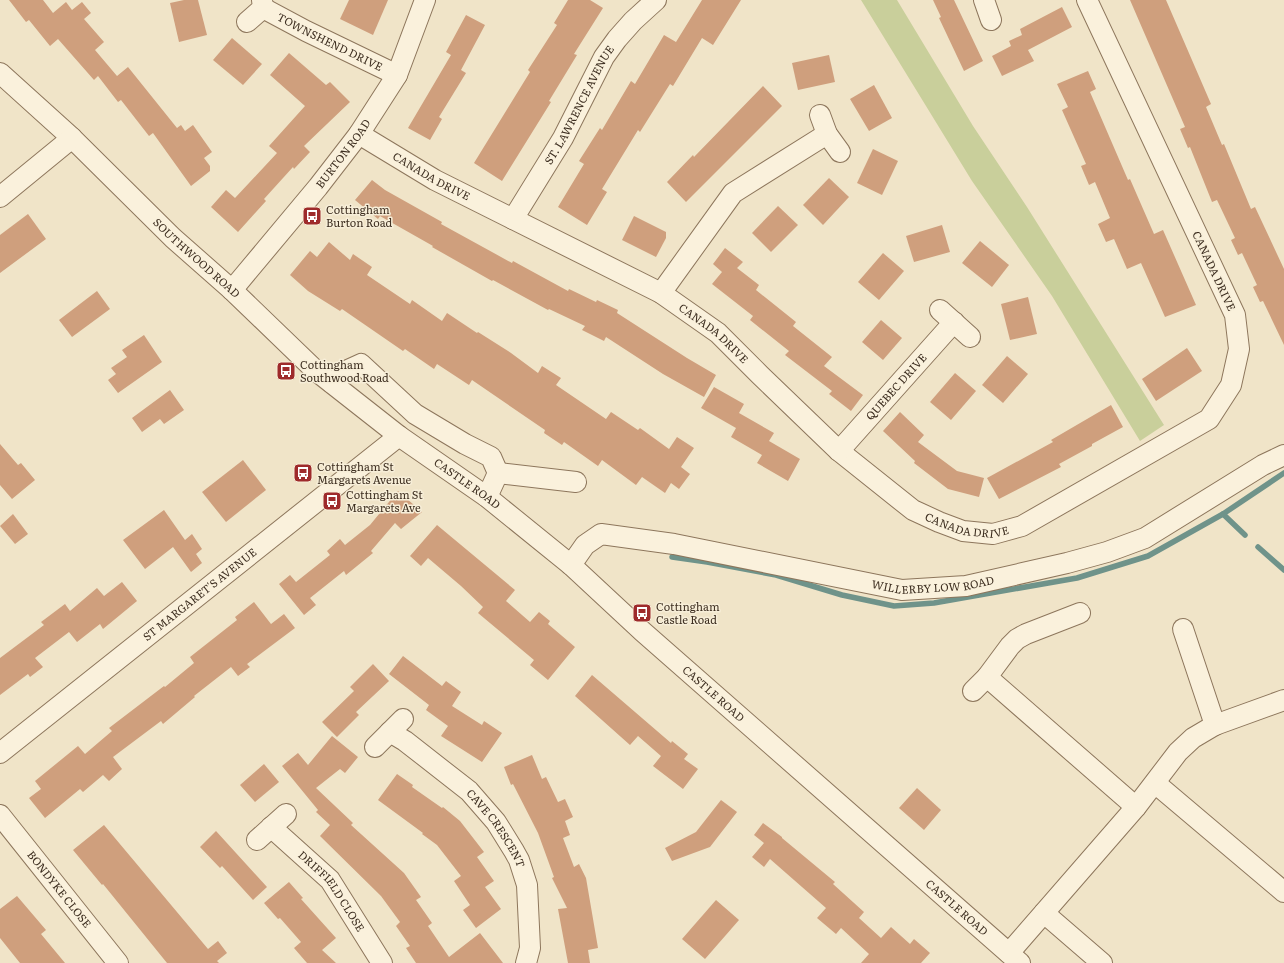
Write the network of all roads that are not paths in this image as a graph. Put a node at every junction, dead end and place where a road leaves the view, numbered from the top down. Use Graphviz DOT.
graph roads {
  1 [pos="425,0"];
  2 [pos="656,0"];
  3 [pos="1087,0"];
  4 [pos="263,4"];
  5 [pos="247,22"];
  6 [pos="0,73"];
  7 [pos="397,75"];
  8 [pos="820,115"];
  9 [pos="359,134"];
  10 [pos="827,134"];
  11 [pos="72,138"];
  12 [pos="840,152"];
  13 [pos="0,197"];
  14 [pos="513,219"];
  15 [pos="232,290"];
  16 [pos="661,293"];
  17 [pos="970,337"];
  18 [pos="332,383"];
  19 [pos="399,436"];
  20 [pos="838,451"];
  21 [pos="1284,455"];
  22 [pos="498,473"];
  23 [pos="576,482"];
  24 [pos="487,497"];
  25 [pos="571,565"];
  26 [pos="1080,613"];
  27 [pos="1183,630"];
  28 [pos="987,677"];
  29 [pos="973,692"];
  30 [pos="1284,700"];
  31 [pos="1215,725"];
  32 [pos="375,747"];
  33 [pos="0,753"];
  34 [pos="1155,783"];
  35 [pos="1136,807"];
  36 [pos="0,815"];
  37 [pos="271,827"];
  38 [pos="1284,892"];
  39 [pos="1044,913"];
  40 [pos="1014,958"];
  41 [pos="118,963"];
  42 [pos="382,963"];
  43 [pos="526,963"];
  44 [pos="1102,963"];
  1 -- 7 [label="street, BURTON ROAD"];
  2 -- 14 [label="street, ST. LAWRENCE AVENUE"];
  3 -- 20 [label="street, CANADA DRIVE"];
  4 -- 5 [label="street, TOWNSHEND DRIVE"];
  4 -- 7 [label="street, TOWNSHEND DRIVE"];
  6 -- 11 [label="street, SOUTHWOOD ROAD"];
  7 -- 9 [label="street, BURTON ROAD"];
  8 -- 10 [label="street"];
  9 -- 14 [label="street, CANADA DRIVE"];
  9 -- 15 [label="street, BURTON ROAD"];
  10 -- 12 [label="street"];
  10 -- 16 [label="street"];
  11 -- 13 [label="street"];
  11 -- 15 [label="street, SOUTHWOOD ROAD"];
  14 -- 16 [label="street, CANADA DRIVE"];
  15 -- 18 [label="street, SOUTHWOOD ROAD"];
  16 -- 20 [label="street, CANADA DRIVE"];
  17 -- 20 [label="street, QUEBEC DRIVE"];
  18 -- 19 [label="street, SOUTHWOOD ROAD"];
  18 -- 22 [label="street"];
  19 -- 24 [label="street, CASTLE ROAD"];
  19 -- 33 [label="street, ST MARGARET'S AVENUE"];
  21 -- 25 [label="street, WILLERBY LOW ROAD"];
  22 -- 23 [label="street"];
  22 -- 24 [label="street"];
  24 -- 25 [label="street, CASTLE ROAD"];
  25 -- 40 [label="street, CASTLE ROAD"];
  26 -- 28 [label="street"];
  27 -- 31 [label="street"];
  28 -- 29 [label="street"];
  28 -- 35 [label="street"];
  30 -- 31 [label="street"];
  31 -- 34 [label="street"];
  32 -- 43 [label="street, CAVE CRESCENT"];
  34 -- 35 [label="street"];
  34 -- 38 [label="street"];
  35 -- 39 [label="street"];
  36 -- 41 [label="street, BONDYKE CLOSE"];
  37 -- 42 [label="street, DRIFFIELD CLOSE"];
  39 -- 40 [label="street"];
  39 -- 44 [label="street"];
}
